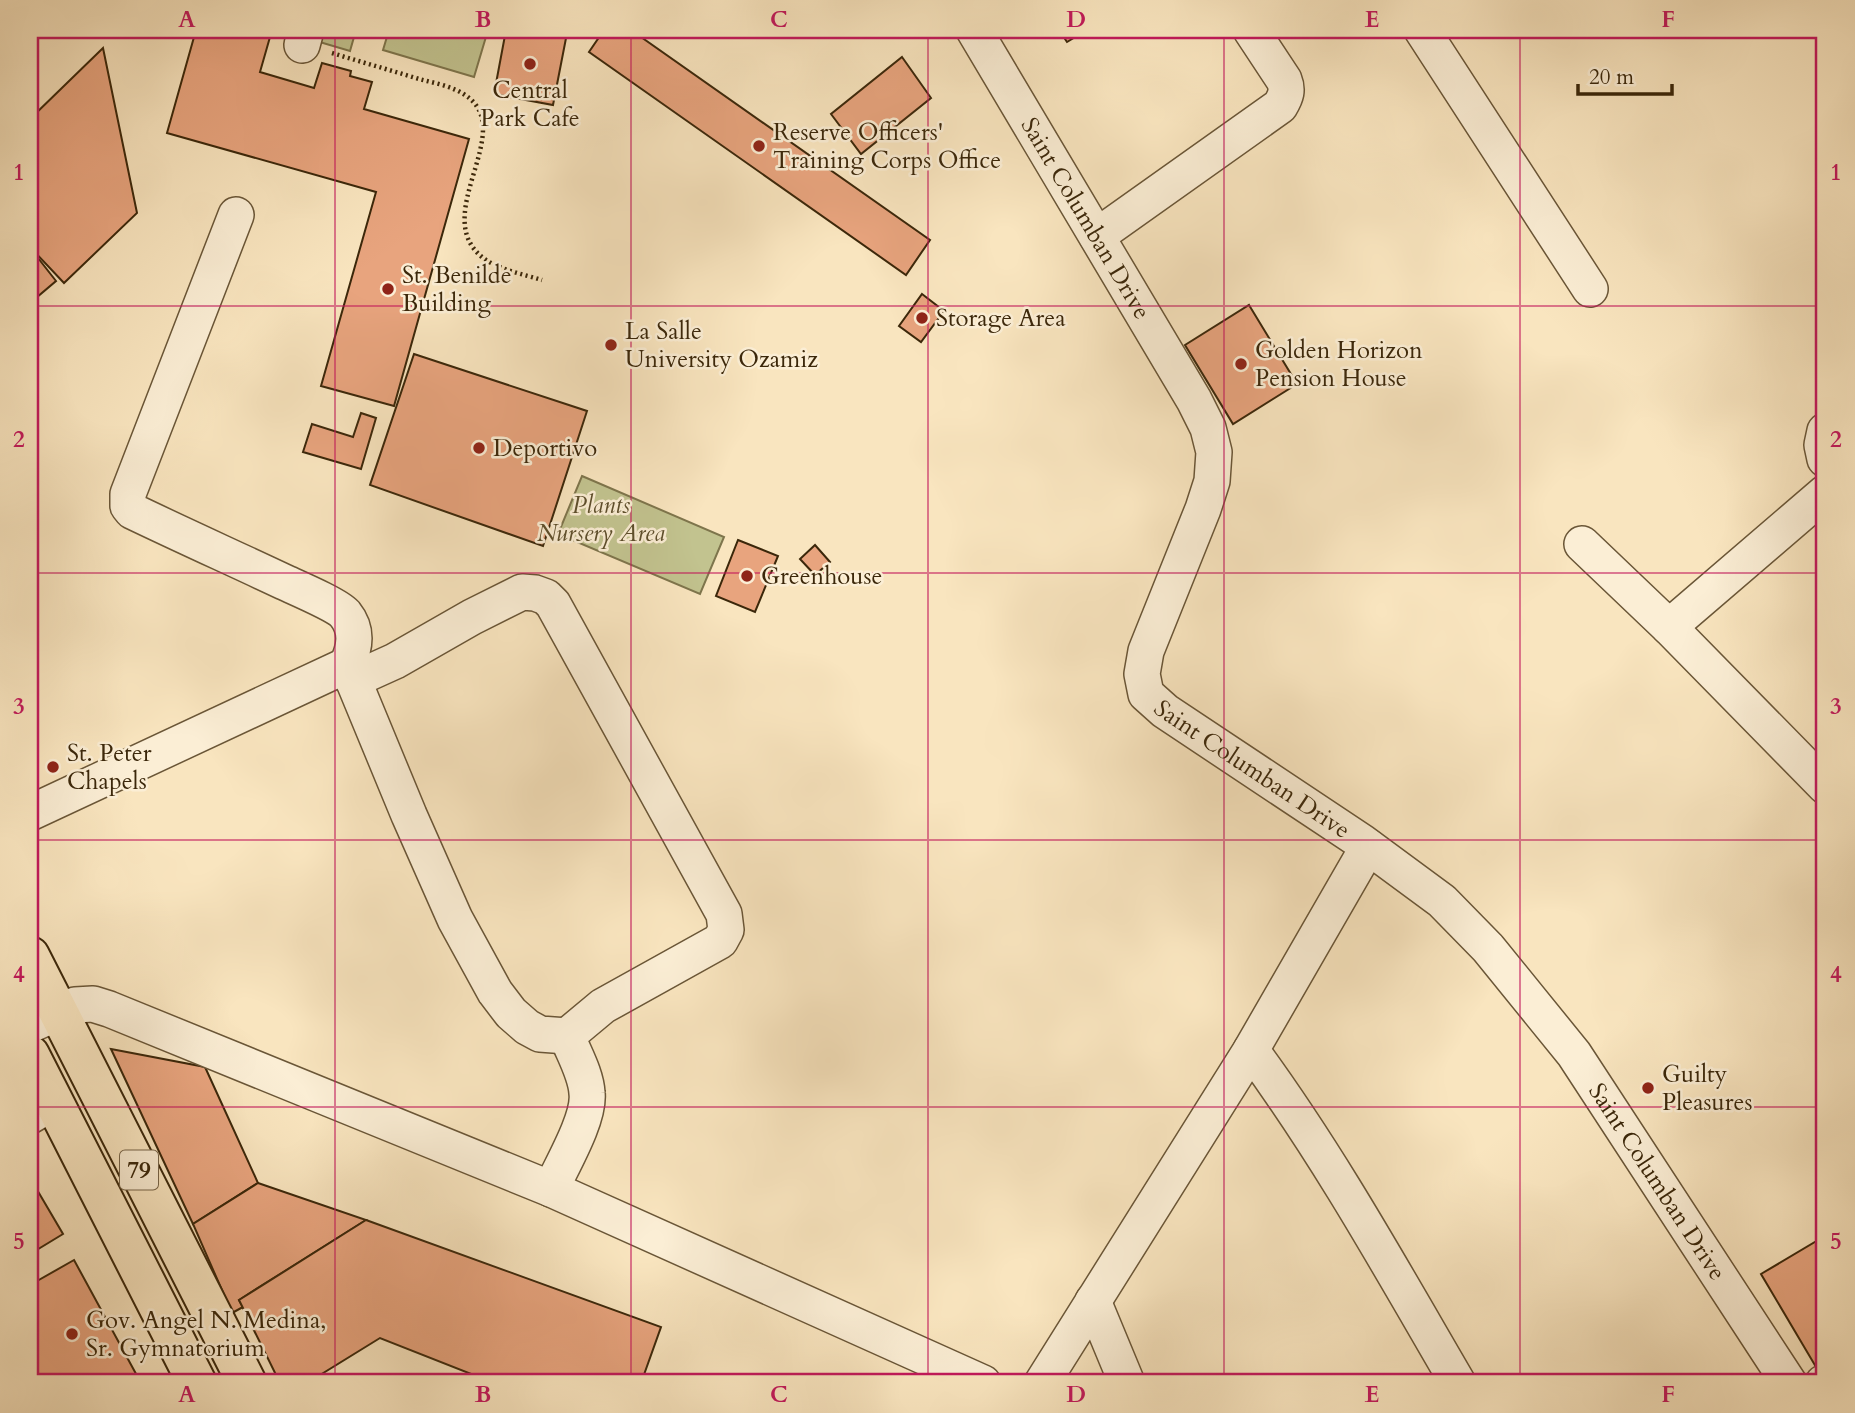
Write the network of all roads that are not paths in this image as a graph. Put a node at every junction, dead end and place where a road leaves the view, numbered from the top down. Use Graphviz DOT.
graph roads {
  1 [pos="974,30"];
  2 [pos="1251,30"];
  3 [pos="1422,30"];
  4 [pos="236,215"];
  5 [pos="1097,236"];
  6 [pos="1590,289"];
  7 [pos="1825,431"];
  8 [pos="1825,458"];
  9 [pos="1825,493"];
  10 [pos="1582,544"];
  11 [pos="1669,627"];
  12 [pos="350,672"];
  13 [pos="1825,786"];
  14 [pos="30,813"];
  15 [pos="1368,847"];
  16 [pos="30,956"];
  17 [pos="44,1018"];
  18 [pos="567,1036"];
  19 [pos="1251,1050"];
  20 [pos="30,1055"];
  21 [pos="42,1109"];
  22 [pos="551,1189"];
  23 [pos="1093,1301"];
  24 [pos="197,1383"];
  25 [pos="247,1383"];
  26 [pos="983,1383"];
  27 [pos="1042,1383"];
  28 [pos="1127,1383"];
  29 [pos="1458,1383"];
  30 [pos="1790,1383"];
  1 -- 5 [label="street, Saint Columban Drive"];
  2 -- 5 [label="street"];
  3 -- 6 [label="street"];
  4 -- 12 [label="street"];
  5 -- 15 [label="street, Saint Columban Drive"];
  7 -- 8 [label="street"];
  9 -- 11 [label="street"];
  10 -- 11 [label="street"];
  11 -- 13 [label="street"];
  12 -- 14 [label="street"];
  12 -- 18 [label="street"];
  12 -- 18 [label="street"];
  15 -- 19 [label="street"];
  15 -- 30 [label="street, Saint Columban Drive"];
  16 -- 17 [label="main road, 79"];
  17 -- 22 [label="street"];
  17 -- 25 [label="main road, 79"];
  18 -- 22 [label="street"];
  19 -- 23 [label="street"];
  19 -- 29 [label="street"];
  20 -- 21 [label="main road, 79"];
  21 -- 24 [label="main road, 79"];
  22 -- 26 [label="street"];
  23 -- 27 [label="street"];
  23 -- 28 [label="street"];
}
